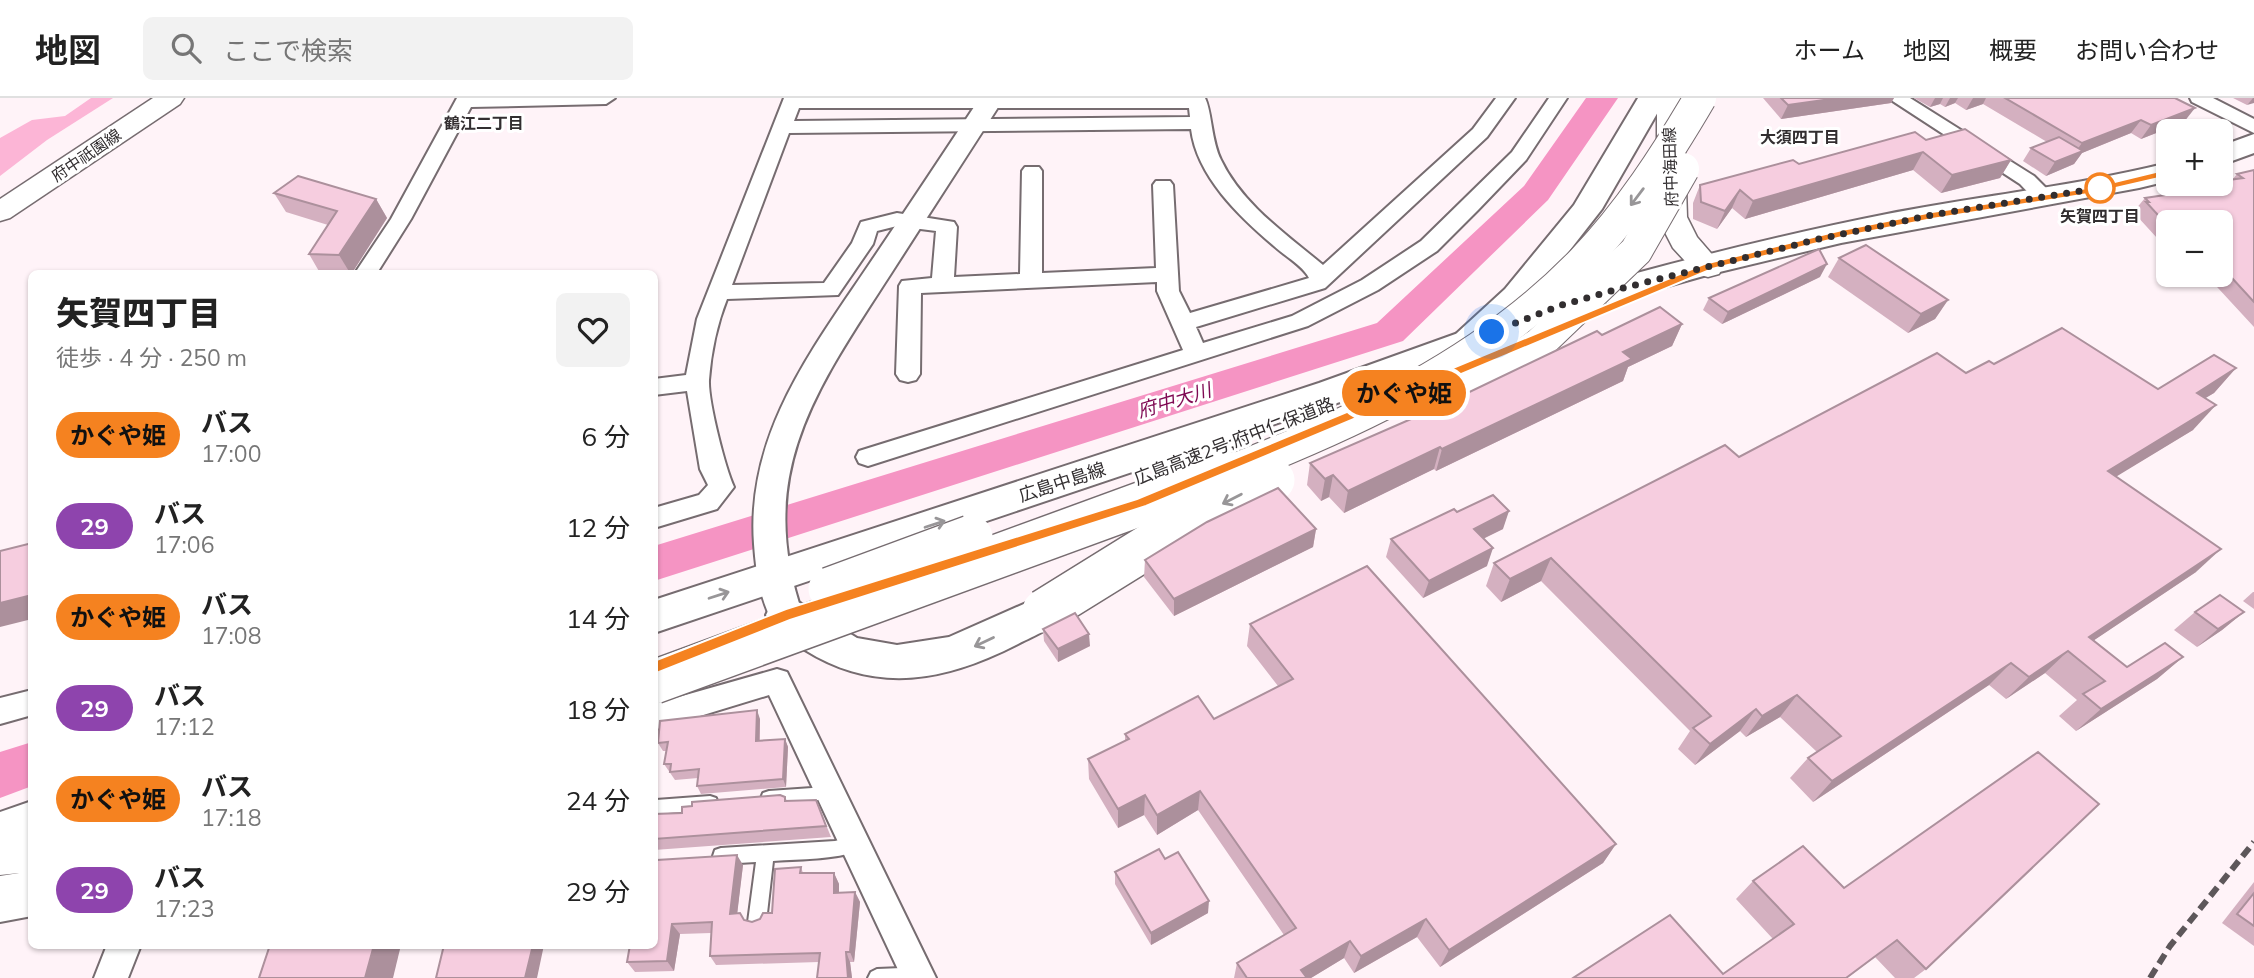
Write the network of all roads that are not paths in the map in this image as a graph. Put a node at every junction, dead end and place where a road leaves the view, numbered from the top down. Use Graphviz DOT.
graph roads {
  1 [pos="171,98"];
  2 [pos="606,98"];
  3 [pos="1506,98"];
  4 [pos="1558,98"];
  5 [pos="1652,98"];
  6 [pos="1672,98"];
  7 [pos="1700,98"];
  8 [pos="1718,98"];
  9 [pos="1897,98"];
  10 [pos="2199,98"];
  11 [pos="465,100"];
  12 [pos="793,100"];
  13 [pos="1198,100"];
  14 [pos="985,108"];
  15 [pos="1198,123"];
  16 [pos="782,127"];
  17 [pos="2254,127"];
  18 [pos="2254,144"];
  19 [pos="2233,152"];
  20 [pos="1032,172"];
  21 [pos="2156,175"];
  22 [pos="1163,185"];
  23 [pos="2046,198"];
  24 [pos="0,212"];
  25 [pos="911,221"];
  26 [pos="1708,267"];
  27 [pos="368,270"];
  28 [pos="1167,275"];
  29 [pos="1324,277"];
  30 [pos="1031,281"];
  31 [pos="942,285"];
  32 [pos="719,292"];
  33 [pos="1183,323"];
  34 [pos="1469,341"];
  35 [pos="1196,353"];
  36 [pos="908,374"];
  37 [pos="697,382"];
  38 [pos="658,387"];
  39 [pos="868,457"];
  40 [pos="658,516"];
  41 [pos="773,567"];
  42 [pos="898,577"];
  43 [pos="658,615"];
  44 [pos="786,615"];
  45 [pos="658,657"];
  46 [pos="658,665"];
  47 [pos="658,680"];
  48 [pos="28,703"];
  49 [pos="0,711"];
  50 [pos="658,716"];
  51 [pos="829,789"];
  52 [pos="747,800"];
  53 [pos="721,802"];
  54 [pos="658,807"];
  55 [pos="28,823"];
  56 [pos="0,833"];
  57 [pos="855,844"];
  58 [pos="28,850"];
  59 [pos="0,853"];
  60 [pos="765,853"];
  61 [pos="710,857"];
  62 [pos="28,875"];
  63 [pos="0,883"];
  64 [pos="28,895"];
  65 [pos="0,899"];
  66 [pos="757,922"];
  67 [pos="122,949"];
  68 [pos="903,976"];
  69 [pos="111,978"];
  1 -- 24 [label="main road, 府中祇園線"];
  2 -- 11 [label="street"];
  3 -- 29 [label="street"];
  4 -- 35 [label="street"];
  5 -- 34 [label="main road"];
  6 -- 26 [label="main road, 府中海田線"];
  6 -- 42 [label="main road, 広島高速2号;府中仁保道路, bridge"];
  7 -- 42 [label="main road, 広島高速2号;府中仁保道路, one-way, bridge"];
  8 -- 44 [label="main road, one-way, bridge"];
  9 -- 23 [label="street"];
  10 -- 17 [label="street"];
  11 -- 27 [label="street"];
  12 -- 14 [label="street"];
  12 -- 16 [label="street"];
  13 -- 14 [label="street"];
  13 -- 15 [label="street"];
  14 -- 15 [label="street"];
  14 -- 16 [label="street"];
  14 -- 25 [label="street"];
  15 -- 29 [label="street"];
  16 -- 32 [label="street"];
  18 -- 19 [label="main road"];
  20 -- 30 [label="street"];
  21 -- 23 [label="main road, 広島中島線"];
  22 -- 28 [label="street"];
  23 -- 26 [label="main road, 広島中島線"];
  25 -- 31 [label="street"];
  25 -- 32 [label="street"];
  25 -- 41 [label="street"];
  26 -- 34 [label="main road, 広島中島線"];
  26 -- 44 [label="main road, 広島中島線"];
  28 -- 30 [label="street"];
  28 -- 33 [label="street"];
  29 -- 33 [label="street"];
  30 -- 31 [label="street"];
  31 -- 36 [label="street"];
  32 -- 37 [label="street"];
  33 -- 35 [label="street"];
  41 -- 34 [label="main road, 広島中島線, one-way"];
  35 -- 39 [label="street"];
  37 -- 38 [label="street"];
  37 -- 40 [label="street"];
  43 -- 41 [label="main road, 広島中島線, one-way"];
  41 -- 44 [label="street"];
  42 -- 45 [label="main road, bridge"];
  42 -- 47 [label="main road, bridge"];
  44 -- 46 [label="main road, 広島中島線"];
  48 -- 49 [label="street"];
  50 -- 51 [label="street"];
  51 -- 52 [label="lane"];
  51 -- 57 [label="street"];
  53 -- 54 [label="lane"];
  55 -- 56 [label="main road"];
  57 -- 60 [label="lane"];
  57 -- 68 [label="street"];
  58 -- 59 [label="main road"];
  60 -- 61 [label="lane"];
  60 -- 66 [label="lane"];
  62 -- 63 [label="main road"];
  64 -- 65 [label="main road"];
  67 -- 69 [label="street"];
}
